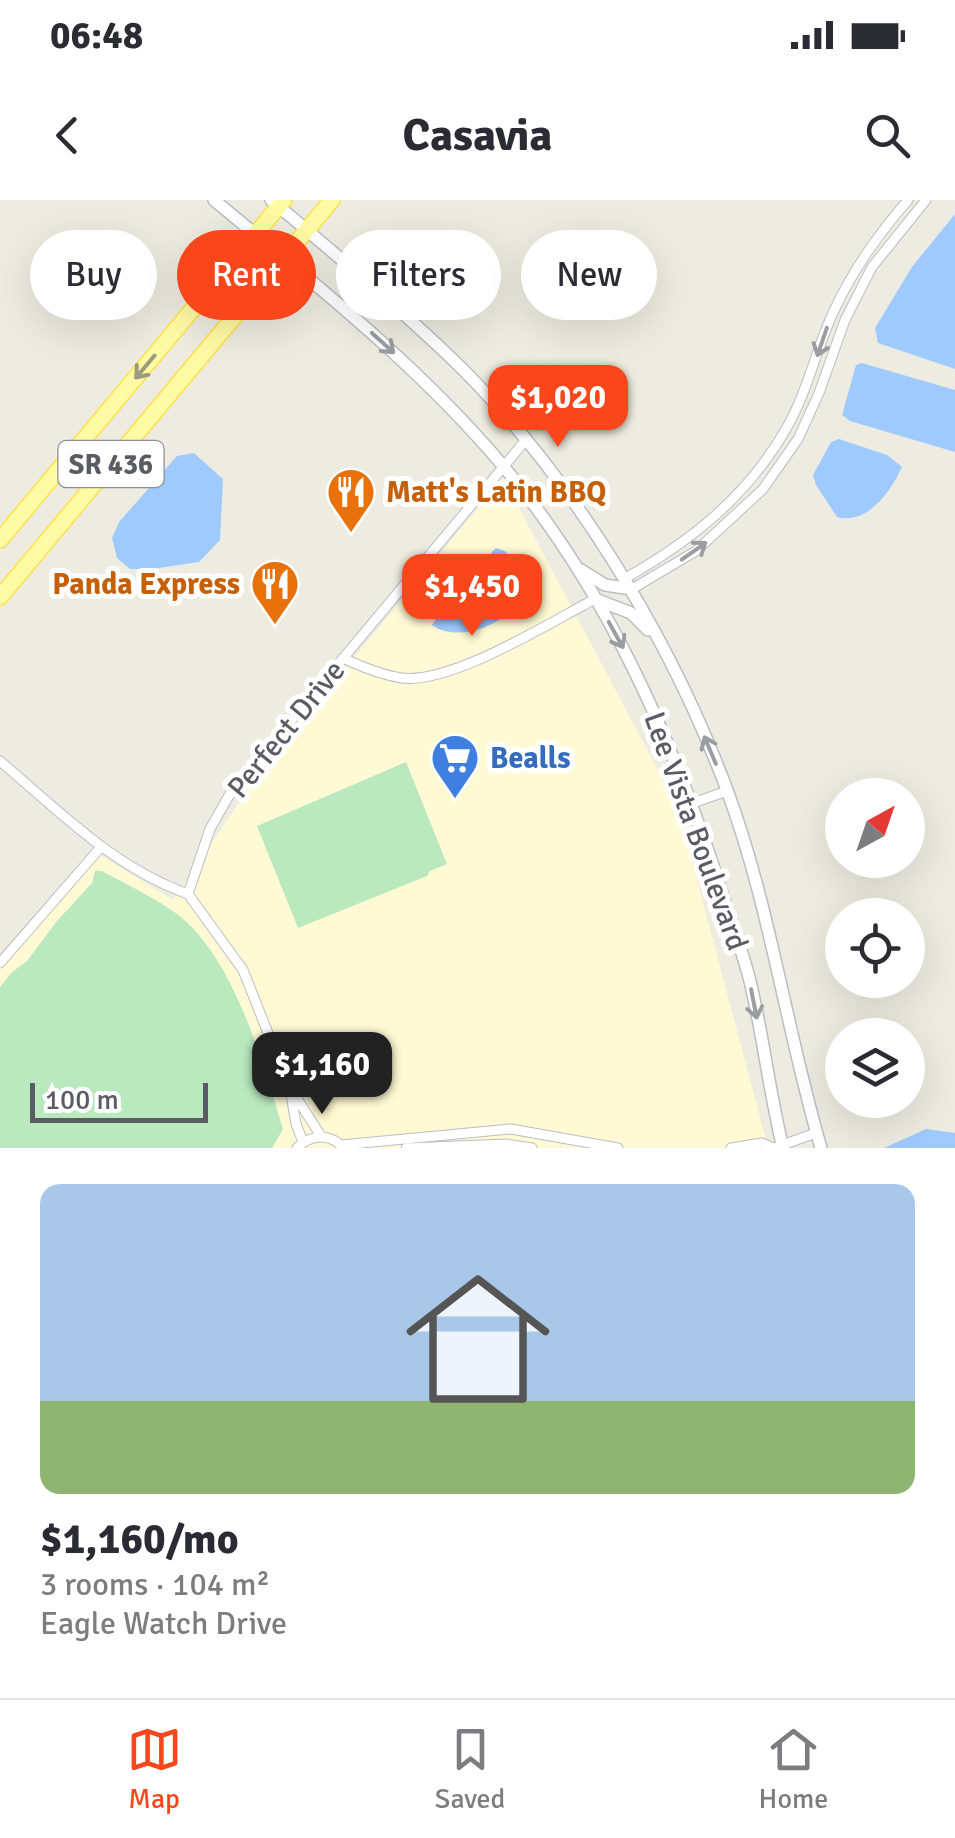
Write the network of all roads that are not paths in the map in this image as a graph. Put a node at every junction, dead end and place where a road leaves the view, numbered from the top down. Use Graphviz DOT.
graph roads {
  1 [pos="214,200"];
  2 [pos="332,200"];
  3 [pos="908,200"];
  4 [pos="926,200"];
  5 [pos="278,202"];
  6 [pos="249,230"];
  7 [pos="258,230"];
  8 [pos="307,230"];
  9 [pos="316,238"];
  10 [pos="316,285"];
  11 [pos="184,320"];
  12 [pos="231,320"];
  13 [pos="524,441"];
  14 [pos="504,466"];
  15 [pos="0,540"];
  16 [pos="578,568"];
  17 [pos="628,584"];
  18 [pos="0,597"];
  19 [pos="595,599"];
  20 [pos="658,640"];
  21 [pos="343,658"];
  22 [pos="0,761"];
  23 [pos="727,791"];
  24 [pos="692,803"];
  25 [pos="101,848"];
  26 [pos="188,894"];
  27 [pos="0,963"];
  28 [pos="290,1086"];
  29 [pos="816,1133"];
  30 [pos="321,1136"];
  31 [pos="300,1145"];
  32 [pos="343,1146"];
  33 [pos="778,1147"];
  34 [pos="406,1148"];
  35 [pos="532,1148"];
  36 [pos="618,1148"];
  37 [pos="731,1148"];
  38 [pos="821,1148"];
  1 -- 6 [label="street, Lee Vista Boulevard"];
  2 -- 8 [label="main road, SR 436"];
  3 -- 17 [label="street, one-way"];
  17 -- 4 [label="street, one-way"];
  5 -- 7 [label="main road, SR 436"];
  5 -- 8 [label="street, Lee Vista Boulevard"];
  9 -- 13 [label="street, Lee Vista Boulevard"];
  10 -- 14 [label="street, Lee Vista Boulevard, one-way"];
  11 -- 15 [label="main road, SR 436, one-way"];
  12 -- 18 [label="main road, SR 436"];
  13 -- 14 [label="street, Perfect Drive"];
  13 -- 17 [label="street, Lee Vista Boulevard"];
  14 -- 16 [label="street, Lee Vista Boulevard"];
  14 -- 21 [label="street, Perfect Drive"];
  16 -- 17 [label="street"];
  16 -- 19 [label="street, Lee Vista Boulevard"];
  17 -- 20 [label="street, Lee Vista Boulevard"];
  19 -- 20 [label="street"];
  19 -- 21 [label="street"];
  19 -- 24 [label="street, Lee Vista Boulevard, one-way"];
  23 -- 20 [label="street, Lee Vista Boulevard, one-way"];
  21 -- 26 [label="street, Perfect Drive"];
  22 -- 25 [label="street"];
  23 -- 24 [label="street"];
  23 -- 29 [label="street, Lee Vista Boulevard"];
  24 -- 33 [label="street, Lee Vista Boulevard, one-way"];
  25 -- 26 [label="street"];
  25 -- 27 [label="street"];
  26 -- 28 [label="street"];
  28 -- 30 [label="street"];
  28 -- 31 [label="street"];
  29 -- 33 [label="street"];
  29 -- 38 [label="street, Lee Vista Boulevard"];
  30 -- 31 [label="street"];
  30 -- 32 [label="street"];
  32 -- 36 [label="street"];
  33 -- 37 [label="street"];
  34 -- 35 [label="street"];
}
